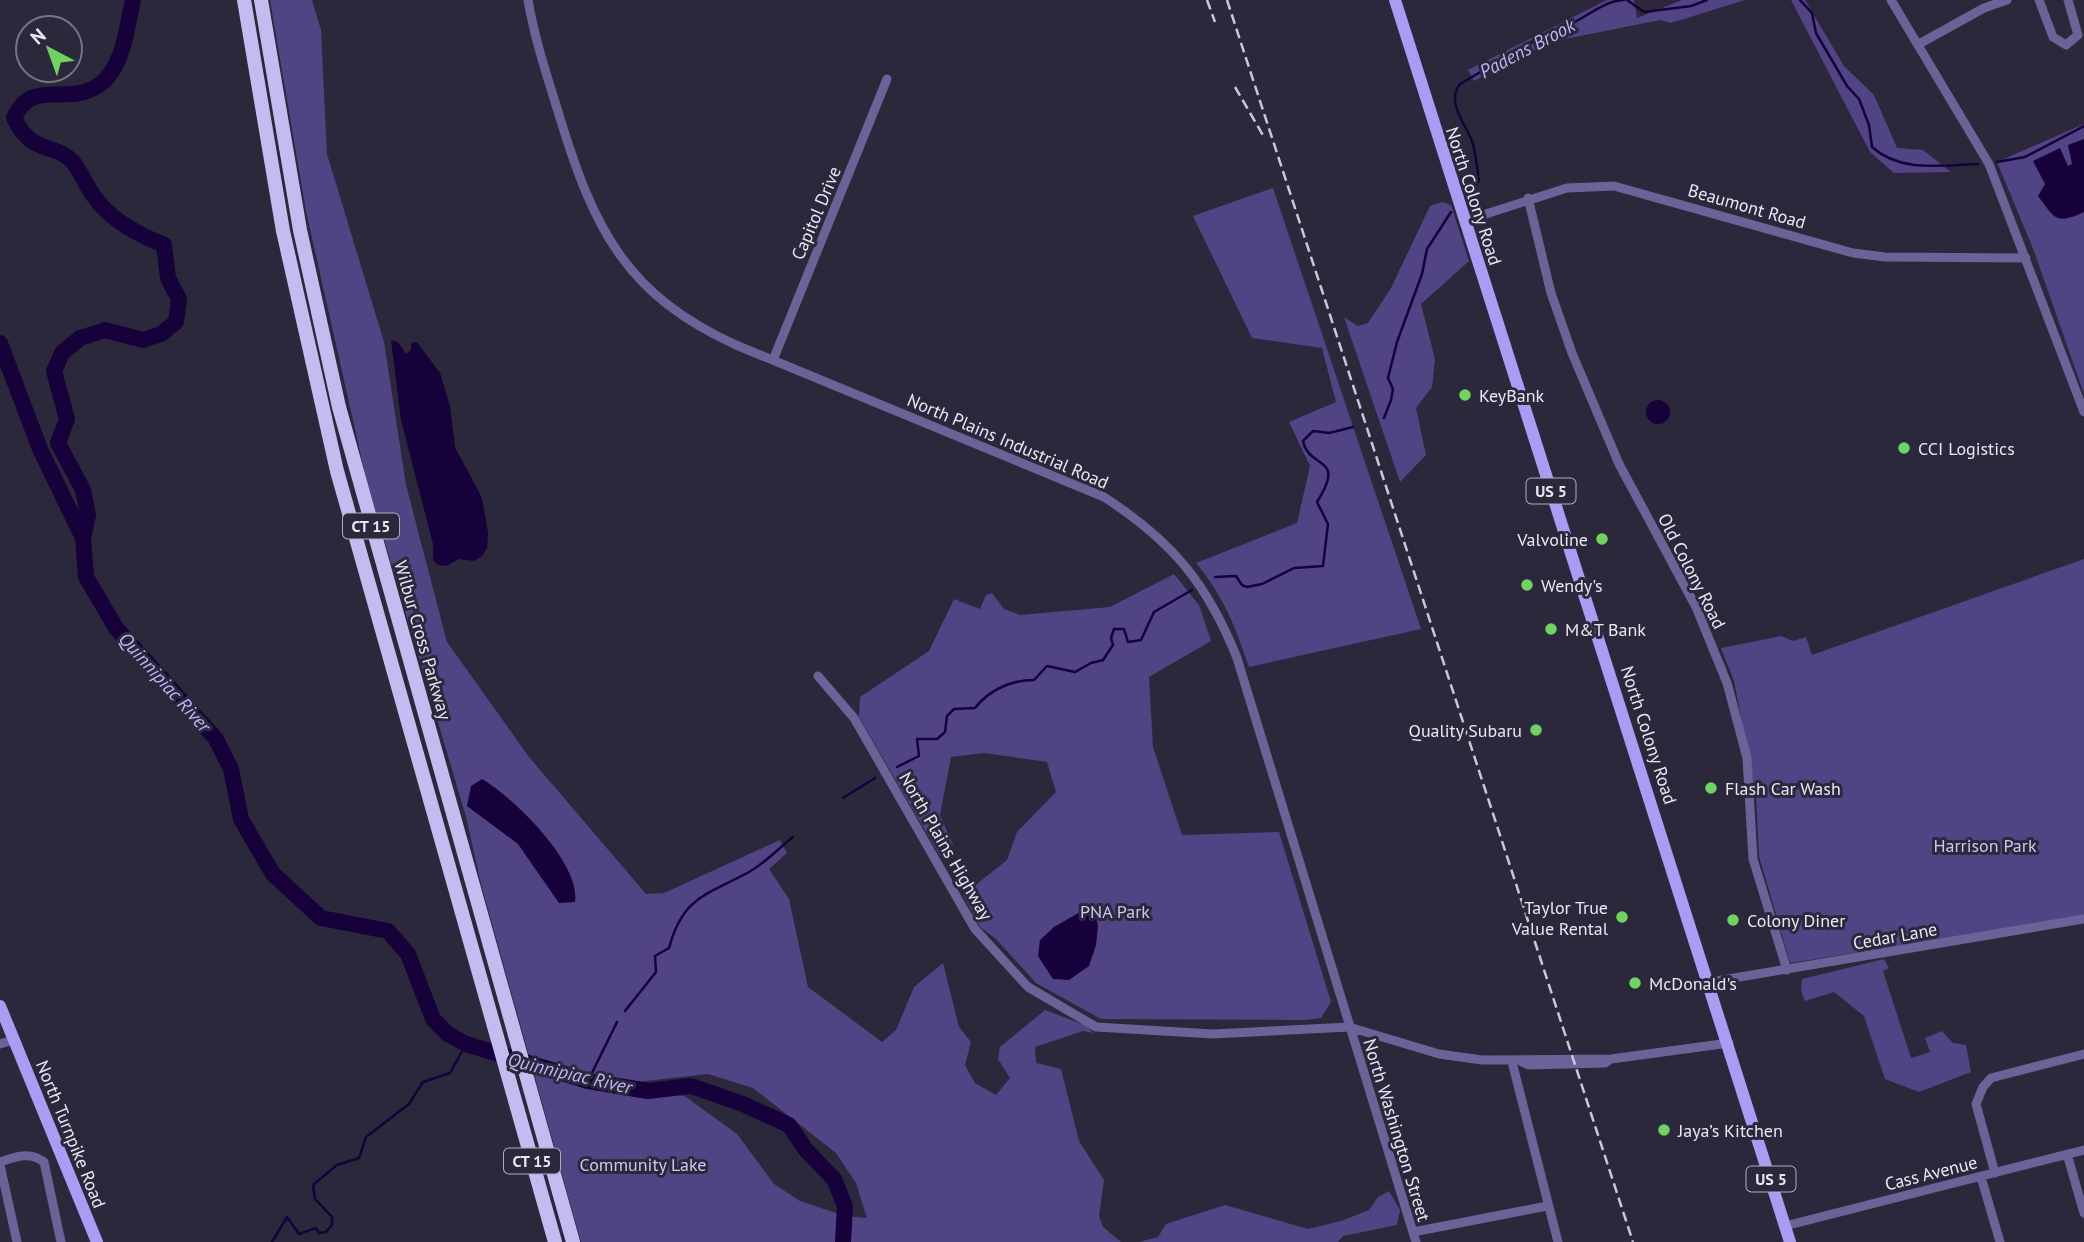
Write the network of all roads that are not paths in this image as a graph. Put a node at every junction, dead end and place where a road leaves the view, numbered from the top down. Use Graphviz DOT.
graph roads {
  1 [pos="244,0"];
  2 [pos="261,0"];
  3 [pos="528,0"];
  4 [pos="1395,0"];
  5 [pos="1891,0"];
  6 [pos="2007,0"];
  7 [pos="2039,0"];
  8 [pos="2068,0"];
  9 [pos="1919,44"];
  10 [pos="887,79"];
  11 [pos="1528,198"];
  12 [pos="1464,221"];
  13 [pos="2026,258"];
  14 [pos="774,359"];
  15 [pos="2084,412"];
  16 [pos="818,676"];
  17 [pos="2084,919"];
  18 [pos="1787,970"];
  19 [pos="1710,982"];
  20 [pos="0,1006"];
  21 [pos="1349,1027"];
  22 [pos="13,1040"];
  23 [pos="1729,1043"];
  24 [pos="0,1044"];
  25 [pos="2084,1054"];
  26 [pos="1517,1062"];
  27 [pos="2084,1150"];
  28 [pos="2067,1154"];
  29 [pos="0,1163"];
  30 [pos="1996,1173"];
  31 [pos="1980,1177"];
  32 [pos="1547,1206"];
  33 [pos="2084,1213"];
  34 [pos="1785,1227"];
  35 [pos="1414,1237"];
  36 [pos="17,1242"];
  37 [pos="61,1242"];
  38 [pos="97,1242"];
  39 [pos="555,1242"];
  40 [pos="573,1242"];
  41 [pos="1558,1242"];
  42 [pos="1790,1242"];
  43 [pos="2000,1242"];
  1 -- 39 [label="highway, Wilbur Cross Parkway / CT 15"];
  2 -- 40 [label="highway, Wilbur Cross Parkway / CT 15"];
  3 -- 14 [label="street, North Plains Industrial Road"];
  4 -- 12 [label="main road, North Colony Road / US 5"];
  5 -- 9 [label="street"];
  6 -- 9 [label="street"];
  7 -- 8 [label="street"];
  9 -- 13 [label="street"];
  10 -- 14 [label="street, Capitol Drive"];
  11 -- 12 [label="street, Beaumont Road"];
  11 -- 13 [label="street, Beaumont Road"];
  11 -- 18 [label="street, Old Colony Road"];
  12 -- 19 [label="main road, North Colony Road / US 5"];
  13 -- 15 [label="street"];
  14 -- 21 [label="street, North Plains Industrial Road"];
  16 -- 21 [label="street, North Plains Highway"];
  17 -- 18 [label="street, Cedar Lane"];
  18 -- 19 [label="street, Cedar Lane"];
  19 -- 23 [label="main road, North Colony Road / US 5"];
  20 -- 22 [label="main road, North Turnpike Road"];
  21 -- 26 [label="street, North Plains Highway"];
  21 -- 35 [label="street, North Washington Street"];
  22 -- 24 [label="street"];
  22 -- 38 [label="main road, North Turnpike Road"];
  23 -- 26 [label="street, North Plains Highway"];
  23 -- 34 [label="main road, North Colony Road / US 5"];
  25 -- 30 [label="street"];
  26 -- 32 [label="street"];
  27 -- 28 [label="street, Cass Avenue"];
  28 -- 30 [label="street, Cass Avenue"];
  28 -- 33 [label="street"];
  29 -- 36 [label="street"];
  29 -- 37 [label="street"];
  30 -- 31 [label="street, Cass Avenue"];
  31 -- 34 [label="street, Cass Avenue"];
  31 -- 43 [label="street"];
  32 -- 35 [label="street"];
  32 -- 41 [label="street"];
  34 -- 42 [label="main road, North Colony Road / US 5"];
}
